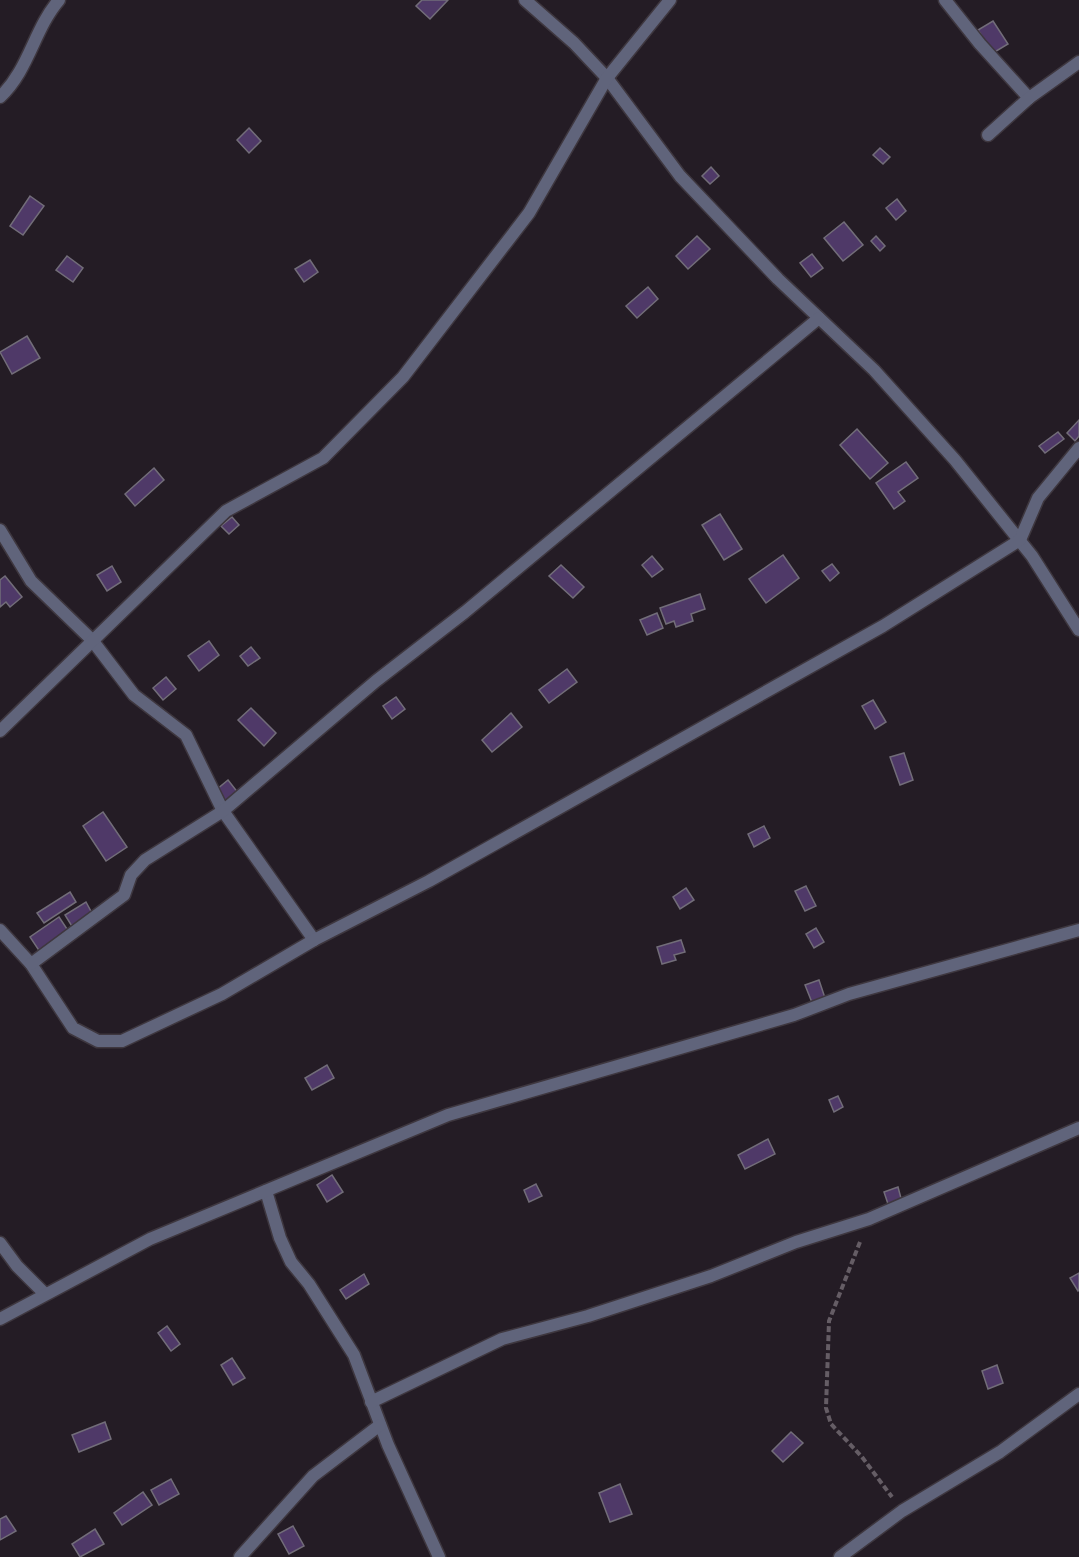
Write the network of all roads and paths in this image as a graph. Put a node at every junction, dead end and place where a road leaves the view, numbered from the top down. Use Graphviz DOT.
graph roads {
  1 [pos="59,0"];
  2 [pos="525,0"];
  3 [pos="670,0"];
  4 [pos="945,0"];
  5 [pos="1079,62"];
  6 [pos="608,78"];
  7 [pos="0,97"];
  8 [pos="1029,98"];
  9 [pos="988,135"];
  10 [pos="819,318"];
  11 [pos="1079,448"];
  12 [pos="0,531"];
  13 [pos="1020,540"];
  14 [pos="1079,630"];
  15 [pos="92,640"];
  16 [pos="0,731"];
  17 [pos="223,811"];
  18 [pos="0,930"];
  19 [pos="1079,930"];
  20 [pos="314,940"];
  21 [pos="31,964"];
  22 [pos="1079,1128"];
  23 [pos="266,1191"];
  24 [pos="869,1219"];
  25 [pos="0,1244"];
  26 [pos="45,1294"];
  27 [pos="0,1319"];
  28 [pos="1079,1394"];
  29 [pos="370,1402"];
  30 [pos="380,1425"];
  31 [pos="902,1511"];
  32 [pos="240,1557"];
  33 [pos="439,1557"];
  34 [pos="840,1557"];
  1 -- 7 [label="street"];
  2 -- 6 [label="street"];
  3 -- 6 [label="street"];
  4 -- 8 [label="street"];
  5 -- 8 [label="street"];
  6 -- 10 [label="street"];
  6 -- 15 [label="street"];
  8 -- 9 [label="street"];
  10 -- 13 [label="street"];
  10 -- 17 [label="street"];
  11 -- 13 [label="street"];
  12 -- 15 [label="street"];
  13 -- 14 [label="street"];
  13 -- 20 [label="street"];
  15 -- 16 [label="street"];
  15 -- 17 [label="street"];
  17 -- 20 [label="street"];
  17 -- 21 [label="street"];
  18 -- 21 [label="street"];
  19 -- 23 [label="street"];
  20 -- 21 [label="street"];
  22 -- 24 [label="street"];
  23 -- 26 [label="street"];
  23 -- 29 [label="street"];
  24 -- 29 [label="street"];
  24 -- 31 [label="path"];
  25 -- 26 [label="street"];
  26 -- 27 [label="street"];
  28 -- 31 [label="street"];
  29 -- 30 [label="street"];
  30 -- 32 [label="street"];
  30 -- 33 [label="street"];
  31 -- 34 [label="street"];
}
